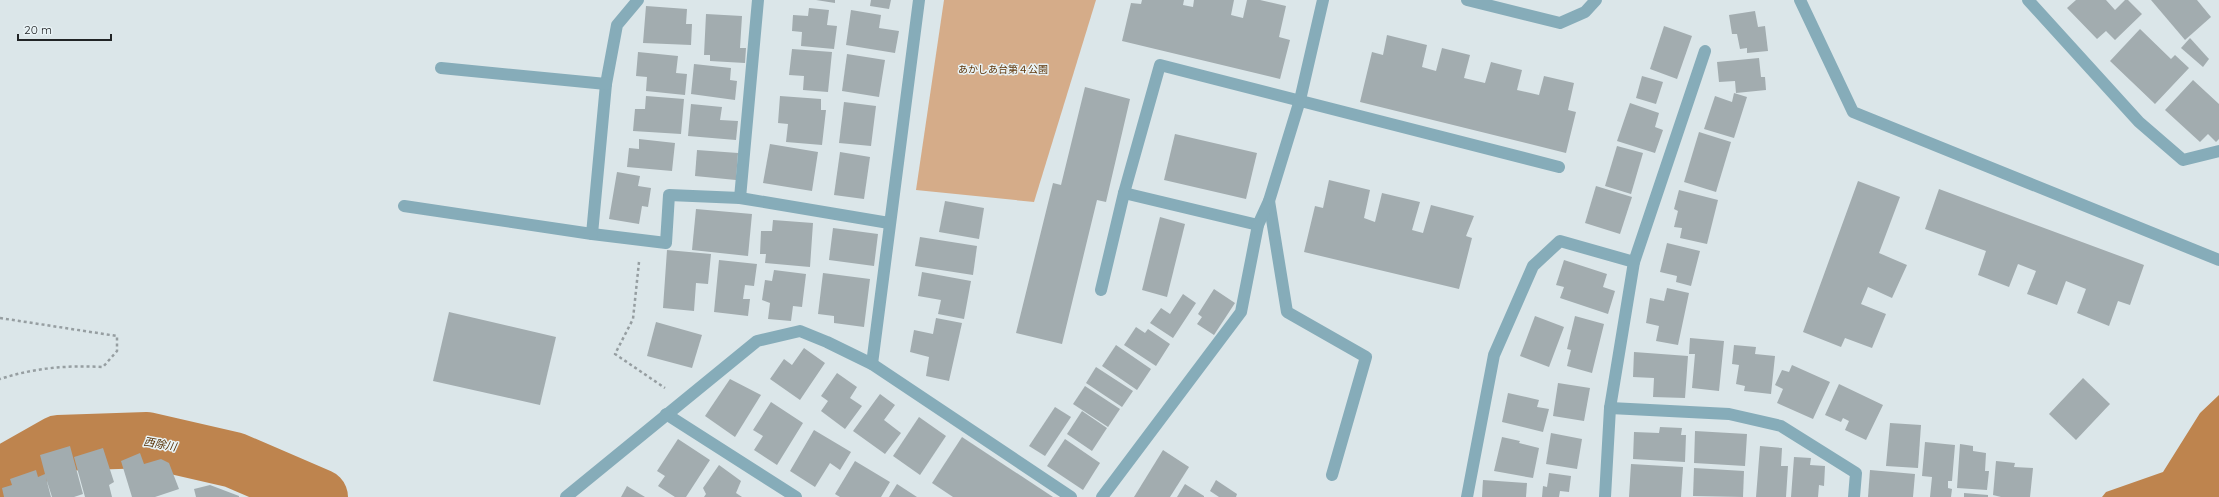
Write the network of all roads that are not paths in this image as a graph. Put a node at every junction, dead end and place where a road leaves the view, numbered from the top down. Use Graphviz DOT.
graph roads {
  1 [pos="638,0"];
  2 [pos="758,0"];
  3 [pos="919,0"];
  4 [pos="1323,0"];
  5 [pos="1466,0"];
  6 [pos="1596,0"];
  7 [pos="1800,0"];
  8 [pos="2028,0"];
  9 [pos="1705,51"];
  10 [pos="441,68"];
  11 [pos="606,84"];
  12 [pos="1300,100"];
  13 [pos="2219,151"];
  14 [pos="1559,167"];
  15 [pos="1124,193"];
  16 [pos="740,198"];
  17 [pos="1269,201"];
  18 [pos="404,206"];
  19 [pos="889,223"];
  20 [pos="1258,225"];
  21 [pos="592,234"];
  22 [pos="2219,260"];
  23 [pos="1634,262"];
  24 [pos="1101,290"];
  25 [pos="872,364"];
  26 [pos="1610,408"];
  27 [pos="666,414"];
  28 [pos="1332,475"];
  29 [pos="566,497"];
  30 [pos="796,497"];
  31 [pos="1071,497"];
  32 [pos="1102,497"];
  33 [pos="1467,497"];
  34 [pos="1605,497"];
  35 [pos="1854,497"];
  1 -- 11 [label="street"];
  2 -- 16 [label="street"];
  3 -- 19 [label="street"];
  4 -- 12 [label="street"];
  5 -- 6 [label="street"];
  7 -- 22 [label="street"];
  8 -- 13 [label="street"];
  9 -- 23 [label="street"];
  10 -- 11 [label="street"];
  11 -- 21 [label="street"];
  12 -- 14 [label="street"];
  12 -- 15 [label="street"];
  12 -- 17 [label="street"];
  15 -- 20 [label="street"];
  15 -- 24 [label="street"];
  16 -- 19 [label="street"];
  16 -- 21 [label="street"];
  17 -- 20 [label="street"];
  17 -- 28 [label="street"];
  18 -- 21 [label="street"];
  19 -- 25 [label="street"];
  20 -- 32 [label="street"];
  23 -- 26 [label="street"];
  23 -- 33 [label="street"];
  25 -- 27 [label="street"];
  25 -- 31 [label="street"];
  26 -- 34 [label="street"];
  26 -- 35 [label="street"];
  27 -- 29 [label="street"];
  27 -- 30 [label="street"];
}
